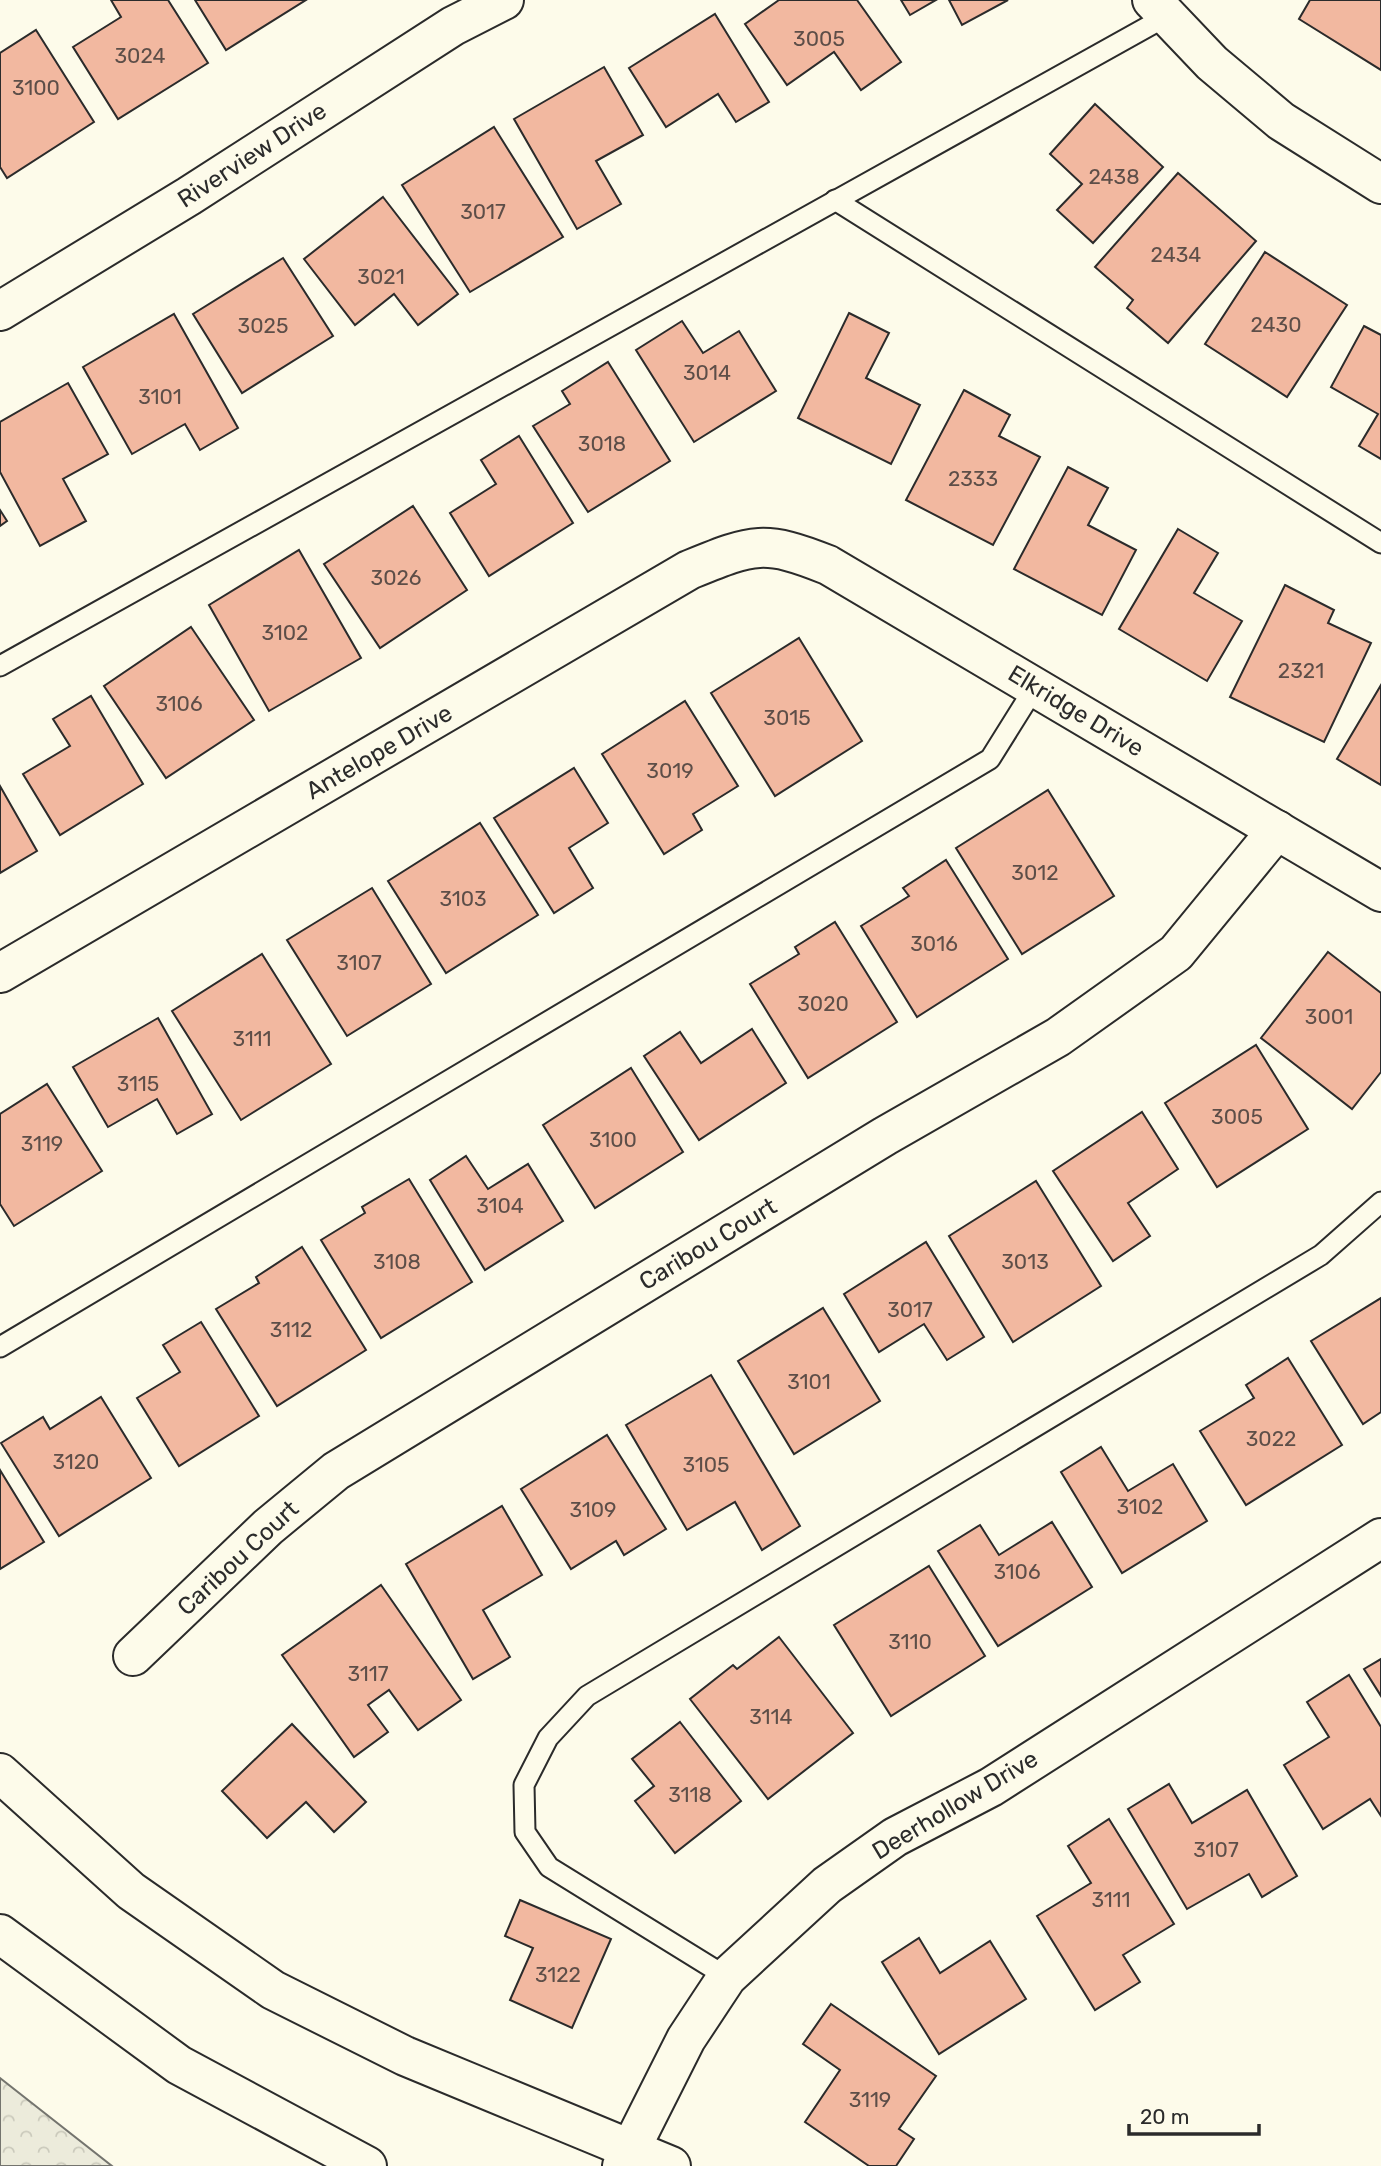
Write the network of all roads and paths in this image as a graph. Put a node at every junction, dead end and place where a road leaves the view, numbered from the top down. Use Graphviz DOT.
graph roads {
  1 [pos="504,0"];
  2 [pos="1160,8"];
  3 [pos="445,13"];
  4 [pos="1381,184"];
  5 [pos="835,200"];
  6 [pos="0,311"];
  7 [pos="1381,543"];
  8 [pos="764,546"];
  9 [pos="0,666"];
  10 [pos="1035,687"];
  11 [pos="1277,830"];
  12 [pos="1381,892"];
  13 [pos="0,973"];
  14 [pos="1381,1202"];
  15 [pos="0,1347"];
  16 [pos="1381,1538"];
  17 [pos="132,1656"];
  18 [pos="0,1773"];
  19 [pos="0,1934"];
  20 [pos="727,1977"];
  21 [pos="626,2157"];
  22 [pos="367,2166"];
  23 [pos="671,2166"];
  1 -- 3 [label="street, Riverview Drive"];
  2 -- 4 [label="street"];
  2 -- 5 [label="lane"];
  3 -- 6 [label="street, Riverview Drive"];
  5 -- 7 [label="lane"];
  5 -- 9 [label="lane"];
  8 -- 10 [label="street, Elkridge Drive"];
  8 -- 13 [label="street, Antelope Drive"];
  10 -- 11 [label="street, Elkridge Drive"];
  10 -- 15 [label="lane"];
  11 -- 12 [label="street, Elkridge Drive"];
  11 -- 17 [label="street, Caribou Court"];
  14 -- 20 [label="lane"];
  16 -- 20 [label="street, Deerhollow Drive"];
  18 -- 21 [label="street"];
  19 -- 22 [label="street"];
  20 -- 21 [label="street, Deerhollow Drive"];
  21 -- 23 [label="street"];
}
